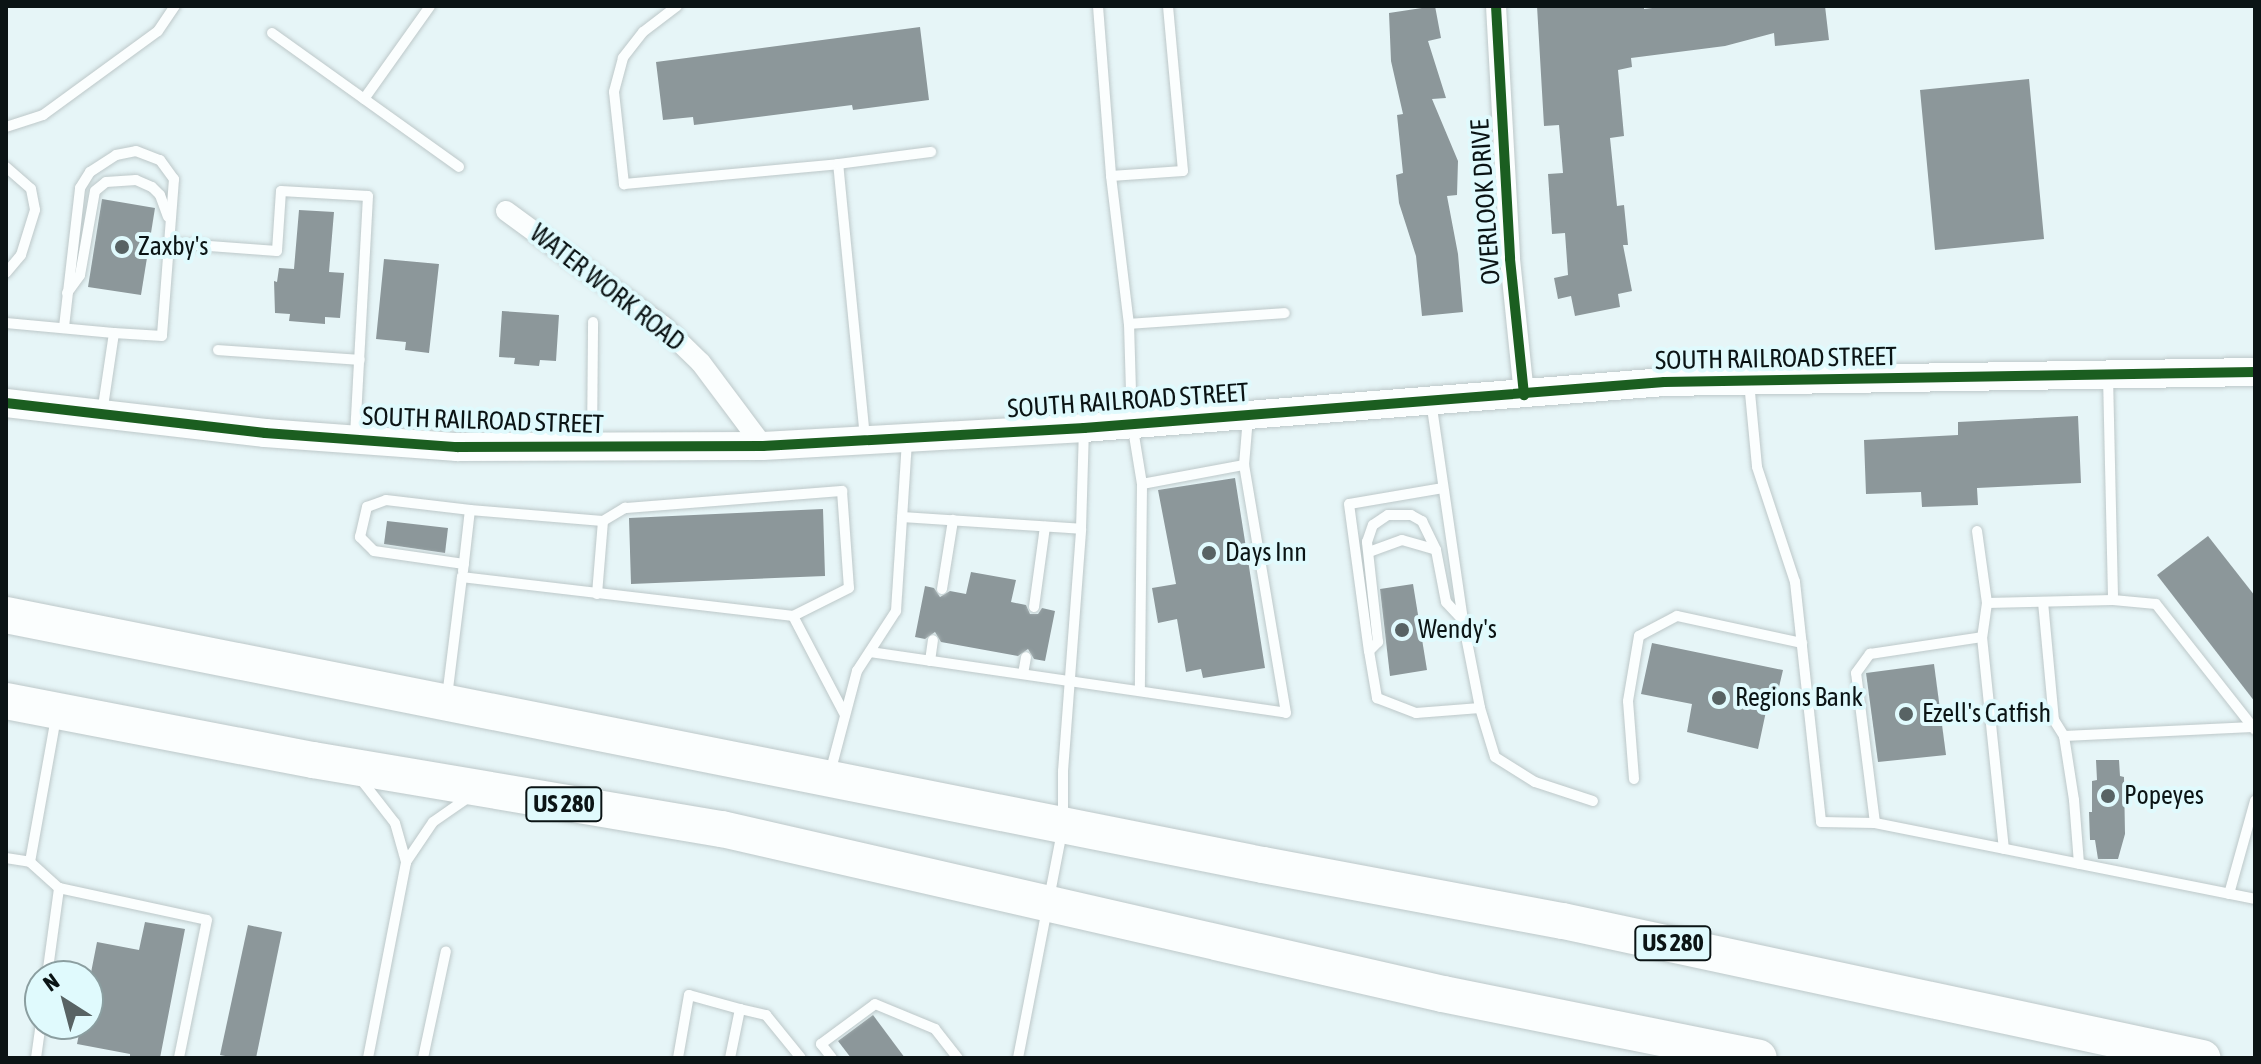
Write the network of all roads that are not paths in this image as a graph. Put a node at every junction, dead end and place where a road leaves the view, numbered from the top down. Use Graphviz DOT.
graph roads {
  1 [pos="175,6"];
  2 [pos="430,6"];
  3 [pos="677,6"];
  4 [pos="1098,6"];
  5 [pos="1168,6"];
  6 [pos="1496,6"];
  7 [pos="272,33"];
  8 [pos="364,99"];
  9 [pos="6,127"];
  10 [pos="931,152"];
  11 [pos="838,164"];
  12 [pos="6,167"];
  13 [pos="459,167"];
  14 [pos="1111,176"];
  15 [pos="506,211"];
  16 [pos="170,223"];
  17 [pos="169,243"];
  18 [pos="6,273"];
  19 [pos="65,295"];
  20 [pos="1285,313"];
  21 [pos="593,322"];
  22 [pos="6,323"];
  23 [pos="1129,324"];
  24 [pos="64,327"];
  25 [pos="114,333"];
  26 [pos="218,350"];
  27 [pos="360,360"];
  28 [pos="2255,372"];
  29 [pos="2108,374"];
  30 [pos="1748,380"];
  31 [pos="1524,395"];
  32 [pos="1431,401"];
  33 [pos="6,403"];
  34 [pos="102,414"];
  35 [pos="1248,415"];
  36 [pos="1132,423"];
  37 [pos="1084,428"];
  38 [pos="907,437"];
  39 [pos="355,440"];
  40 [pos="865,440"];
  41 [pos="763,446"];
  42 [pos="592,447"];
  43 [pos="1244,465"];
  44 [pos="1142,484"];
  45 [pos="1443,488"];
  46 [pos="470,510"];
  47 [pos="902,517"];
  48 [pos="953,520"];
  49 [pos="603,521"];
  50 [pos="1045,527"];
  51 [pos="1081,529"];
  52 [pos="1977,531"];
  53 [pos="1436,550"];
  54 [pos="1369,552"];
  55 [pos="464,564"];
  56 [pos="462,577"];
  57 [pos="942,589"];
  58 [pos="597,594"];
  59 [pos="2113,600"];
  60 [pos="2043,602"];
  61 [pos="1987,603"];
  62 [pos="1034,607"];
  63 [pos="6,615"];
  64 [pos="793,616"];
  65 [pos="1463,621"];
  66 [pos="1982,637"];
  67 [pos="933,640"];
  68 [pos="1802,643"];
  69 [pos="1369,651"];
  70 [pos="870,652"];
  71 [pos="1026,657"];
  72 [pos="930,661"];
  73 [pos="1023,674"];
  74 [pos="1070,681"];
  75 [pos="1140,690"];
  76 [pos="6,701"];
  77 [pos="447,703"];
  78 [pos="1480,708"];
  79 [pos="57,711"];
  80 [pos="845,715"];
  81 [pos="2254,729"];
  82 [pos="2064,736"];
  83 [pos="351,766"];
  84 [pos="829,779"];
  85 [pos="1634,779"];
  86 [pos="480,789"];
  87 [pos="1593,801"];
  88 [pos="2255,801"];
  89 [pos="2252,820"];
  90 [pos="1875,823"];
  91 [pos="1063,826"];
  92 [pos="2004,849"];
  93 [pos="6,858"];
  94 [pos="30,862"];
  95 [pos="406,862"];
  96 [pos="2079,864"];
  97 [pos="59,888"];
  98 [pos="2229,894"];
  99 [pos="2255,899"];
  100 [pos="1047,902"];
  101 [pos="446,951"];
  102 [pos="49,960"];
  103 [pos="740,1009"];
  104 [pos="179,1058"];
  105 [pos="368,1058"];
  106 [pos="423,1058"];
  107 [pos="678,1058"];
  108 [pos="730,1058"];
  109 [pos="801,1058"];
  110 [pos="832,1058"];
  111 [pos="958,1058"];
  112 [pos="1018,1058"];
  113 [pos="1759,1058"];
  114 [pos="2202,1058"];
  1 -- 9 [label="lane"];
  2 -- 8 [label="lane"];
  3 -- 11 [label="lane"];
  4 -- 14 [label="lane"];
  5 -- 14 [label="lane"];
  6 -- 31 [label="street, OVERLOOK DRIVE"];
  7 -- 8 [label="lane"];
  8 -- 13 [label="lane"];
  10 -- 11 [label="lane"];
  11 -- 40 [label="lane"];
  12 -- 18 [label="lane"];
  14 -- 23 [label="lane"];
  15 -- 41 [label="street, WATER WORK ROAD"];
  16 -- 17 [label="lane"];
  16 -- 19 [label="lane"];
  16 -- 19 [label="lane"];
  17 -- 25 [label="lane"];
  17 -- 27 [label="lane"];
  19 -- 24 [label="lane"];
  20 -- 23 [label="lane"];
  21 -- 42 [label="lane"];
  22 -- 24 [label="lane"];
  23 -- 36 [label="lane"];
  24 -- 25 [label="lane"];
  25 -- 34 [label="lane"];
  26 -- 27 [label="lane"];
  27 -- 39 [label="lane"];
  28 -- 29 [label="street, SOUTH RAILROAD STREET"];
  29 -- 30 [label="street, SOUTH RAILROAD STREET"];
  29 -- 59 [label="lane"];
  30 -- 31 [label="street, SOUTH RAILROAD STREET"];
  30 -- 68 [label="lane"];
  31 -- 32 [label="street, SOUTH RAILROAD STREET"];
  32 -- 35 [label="street, SOUTH RAILROAD STREET"];
  32 -- 45 [label="lane"];
  33 -- 34 [label="street, SOUTH RAILROAD STREET"];
  34 -- 39 [label="street, SOUTH RAILROAD STREET"];
  35 -- 36 [label="street, SOUTH RAILROAD STREET"];
  35 -- 43 [label="lane"];
  36 -- 37 [label="street, SOUTH RAILROAD STREET"];
  36 -- 44 [label="lane"];
  37 -- 38 [label="street, SOUTH RAILROAD STREET"];
  37 -- 51 [label="lane"];
  38 -- 40 [label="street, SOUTH RAILROAD STREET"];
  38 -- 47 [label="lane"];
  39 -- 42 [label="street, SOUTH RAILROAD STREET"];
  40 -- 41 [label="street, SOUTH RAILROAD STREET"];
  41 -- 42 [label="street, SOUTH RAILROAD STREET"];
  43 -- 44 [label="lane"];
  43 -- 75 [label="lane"];
  44 -- 75 [label="lane"];
  45 -- 65 [label="lane"];
  45 -- 69 [label="lane"];
  46 -- 49 [label="lane"];
  46 -- 55 [label="lane"];
  46 -- 55 [label="lane"];
  47 -- 48 [label="lane"];
  47 -- 70 [label="lane"];
  48 -- 50 [label="lane"];
  48 -- 57 [label="lane"];
  49 -- 58 [label="lane"];
  49 -- 64 [label="lane"];
  50 -- 51 [label="lane"];
  50 -- 62 [label="lane"];
  51 -- 74 [label="lane"];
  52 -- 61 [label="lane"];
  53 -- 54 [label="lane"];
  53 -- 54 [label="lane"];
  53 -- 65 [label="lane"];
  54 -- 69 [label="lane"];
  55 -- 56 [label="lane"];
  56 -- 58 [label="lane"];
  56 -- 77 [label="lane"];
  58 -- 64 [label="lane"];
  59 -- 60 [label="lane"];
  59 -- 81 [label="lane"];
  60 -- 61 [label="lane"];
  60 -- 82 [label="lane"];
  61 -- 66 [label="lane"];
  63 -- 77 [label="highway, US 280"];
  64 -- 80 [label="lane"];
  65 -- 78 [label="lane"];
  66 -- 90 [label="lane"];
  66 -- 92 [label="lane"];
  67 -- 72 [label="lane"];
  68 -- 85 [label="lane"];
  68 -- 90 [label="lane"];
  69 -- 78 [label="lane"];
  70 -- 72 [label="lane"];
  70 -- 80 [label="lane"];
  71 -- 73 [label="lane"];
  72 -- 73 [label="lane"];
  73 -- 74 [label="lane"];
  74 -- 75 [label="lane"];
  74 -- 91 [label="lane"];
  76 -- 79 [label="highway, US 280"];
  77 -- 84 [label="highway, US 280"];
  78 -- 87 [label="lane"];
  79 -- 83 [label="highway, US 280"];
  79 -- 94 [label="lane"];
  80 -- 84 [label="lane"];
  81 -- 82 [label="lane"];
  82 -- 96 [label="lane"];
  83 -- 86 [label="highway, US 280"];
  83 -- 95 [label="lane"];
  84 -- 91 [label="highway, US 280"];
  86 -- 95 [label="lane"];
  86 -- 100 [label="highway, US 280"];
  88 -- 89 [label="lane"];
  89 -- 98 [label="lane"];
  90 -- 92 [label="lane"];
  91 -- 100 [label="lane"];
  91 -- 114 [label="highway, US 280"];
  92 -- 96 [label="lane"];
  93 -- 94 [label="lane"];
  94 -- 97 [label="lane"];
  95 -- 105 [label="lane"];
  96 -- 98 [label="lane"];
  97 -- 102 [label="lane"];
  97 -- 104 [label="lane"];
  98 -- 99 [label="lane"];
  100 -- 112 [label="lane"];
  100 -- 113 [label="highway, US 280"];
  101 -- 106 [label="lane"];
  103 -- 107 [label="lane"];
  103 -- 108 [label="lane"];
  103 -- 109 [label="lane"];
  110 -- 111 [label="lane"];
}
